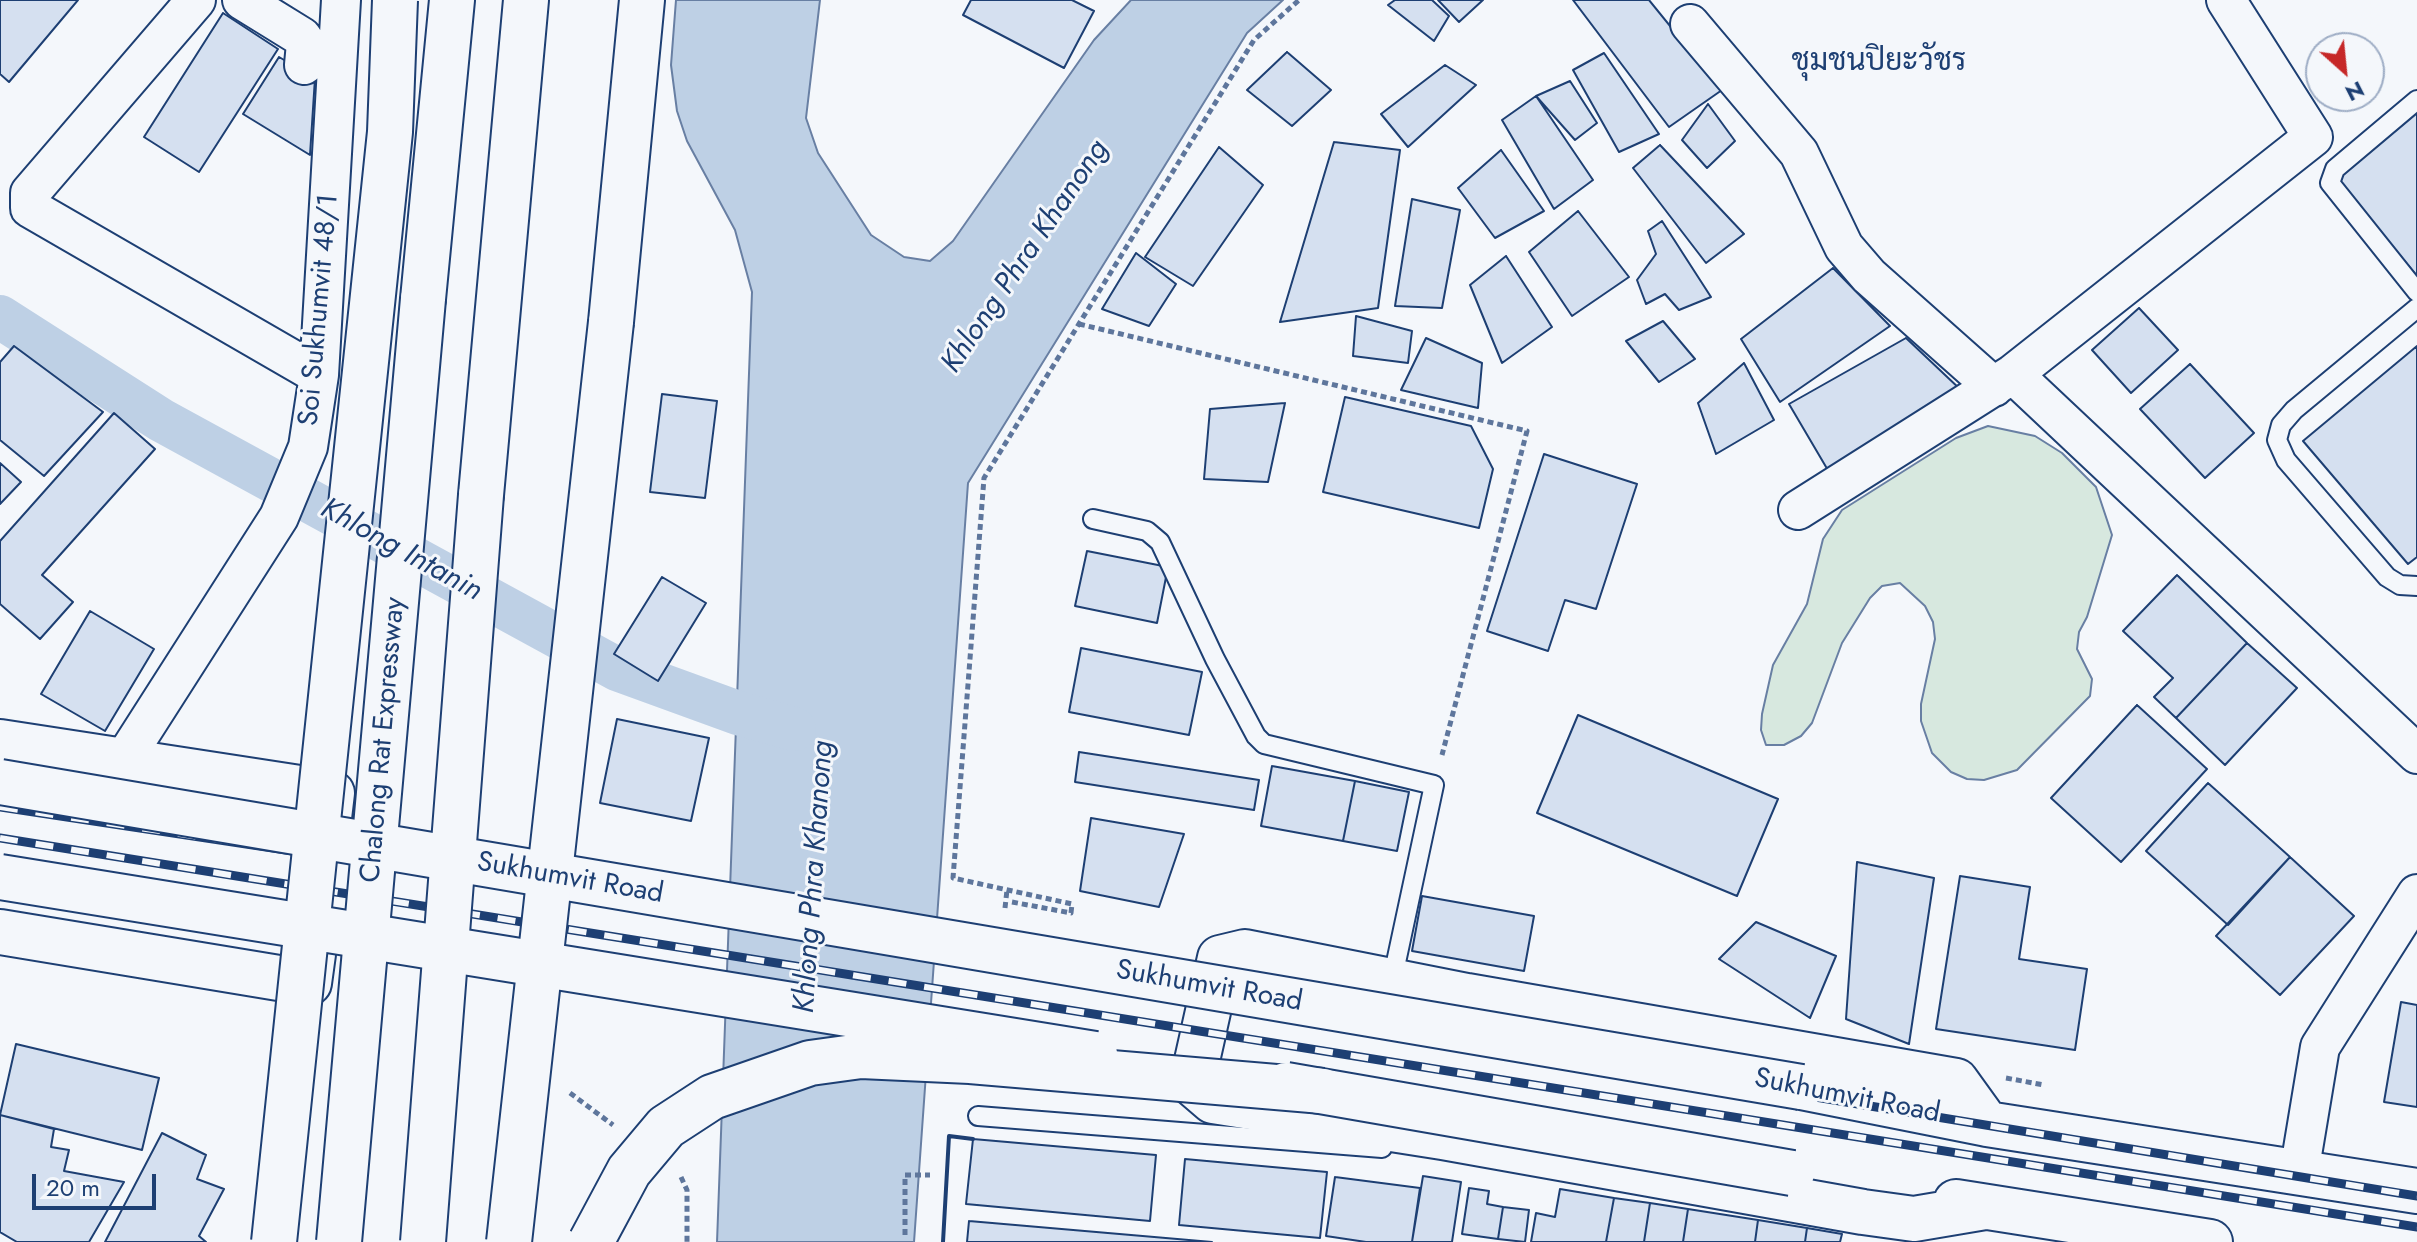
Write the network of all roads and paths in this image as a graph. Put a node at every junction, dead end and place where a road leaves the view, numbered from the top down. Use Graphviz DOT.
graph roads {
  1 [pos="196,0"];
  2 [pos="242,0"];
  3 [pos="341,0"];
  4 [pos="395,0"];
  5 [pos="452,0"];
  6 [pos="526,0"];
  7 [pos="642,0"];
  8 [pos="1299,0"];
  9 [pos="2226,0"];
  10 [pos="1690,24"];
  11 [pos="304,65"];
  12 [pos="2417,100"];
  13 [pos="2417,292"];
  14 [pos="2417,308"];
  15 [pos="1079,324"];
  16 [pos="319,375"];
  17 [pos="2003,380"];
  18 [pos="1798,510"];
  19 [pos="1093,519"];
  20 [pos="2417,586"];
  21 [pos="0,742"];
  22 [pos="2417,754"];
  23 [pos="123,761"];
  24 [pos="0,782"];
  25 [pos="1434,785"];
  26 [pos="0,877"];
  27 [pos="2417,894"];
  28 [pos="1012,902"];
  29 [pos="0,932"];
  30 [pos="1392,981"];
  31 [pos="1323,1091"];
  32 [pos="978,1116"];
  33 [pos="1987,1124"];
  34 [pos="1575,1161"];
  35 [pos="2299,1173"];
  36 [pos="930,1175"];
  37 [pos="2417,1191"];
  38 [pos="1985,1207"];
  39 [pos="688,1227"];
  40 [pos="905,1235"];
  41 [pos="274,1242"];
  42 [pos="339,1242"];
  43 [pos="423,1242"];
  44 [pos="509,1242"];
  45 [pos="591,1242"];
  46 [pos="687,1242"];
  47 [pos="2210,1242"];
  1 -- 16 [label="street"];
  2 -- 11 [label="street"];
  3 -- 16 [label="street, Soi Sukhumvit 48/1"];
  4 -- 41 [label="main road, bridge"];
  5 -- 42 [label="main road, Chalong Rat Expressway, bridge"];
  6 -- 43 [label="main road, bridge"];
  7 -- 44 [label="main road, bridge"];
  8 -- 15 [label="path"];
  9 -- 17 [label="street"];
  10 -- 17 [label="street"];
  12 -- 13 [label="lane"];
  14 -- 20 [label="lane"];
  15 -- 25 [label="path"];
  15 -- 28 [label="path"];
  16 -- 23 [label="street, Soi Sukhumvit 48/1"];
  17 -- 18 [label="street"];
  17 -- 22 [label="street"];
  19 -- 25 [label="lane"];
  21 -- 23 [label="main road"];
  23 -- 29 [label="main road"];
  24 -- 33 [label="main road, Sukhumvit Road, bridge"];
  25 -- 30 [label="lane"];
  26 -- 31 [label="main road, bridge"];
  27 -- 35 [label="street"];
  30 -- 33 [label="main road"];
  30 -- 34 [label="main road"];
  31 -- 38 [label="main road, bridge"];
  31 -- 45 [label="main road, bridge"];
  32 -- 34 [label="lane"];
  33 -- 35 [label="main road, Sukhumvit Road"];
  34 -- 38 [label="main road"];
  35 -- 37 [label="main road, Sukhumvit Road"];
  36 -- 40 [label="path"];
  38 -- 47 [label="main road"];
  39 -- 46 [label="path"];
}
